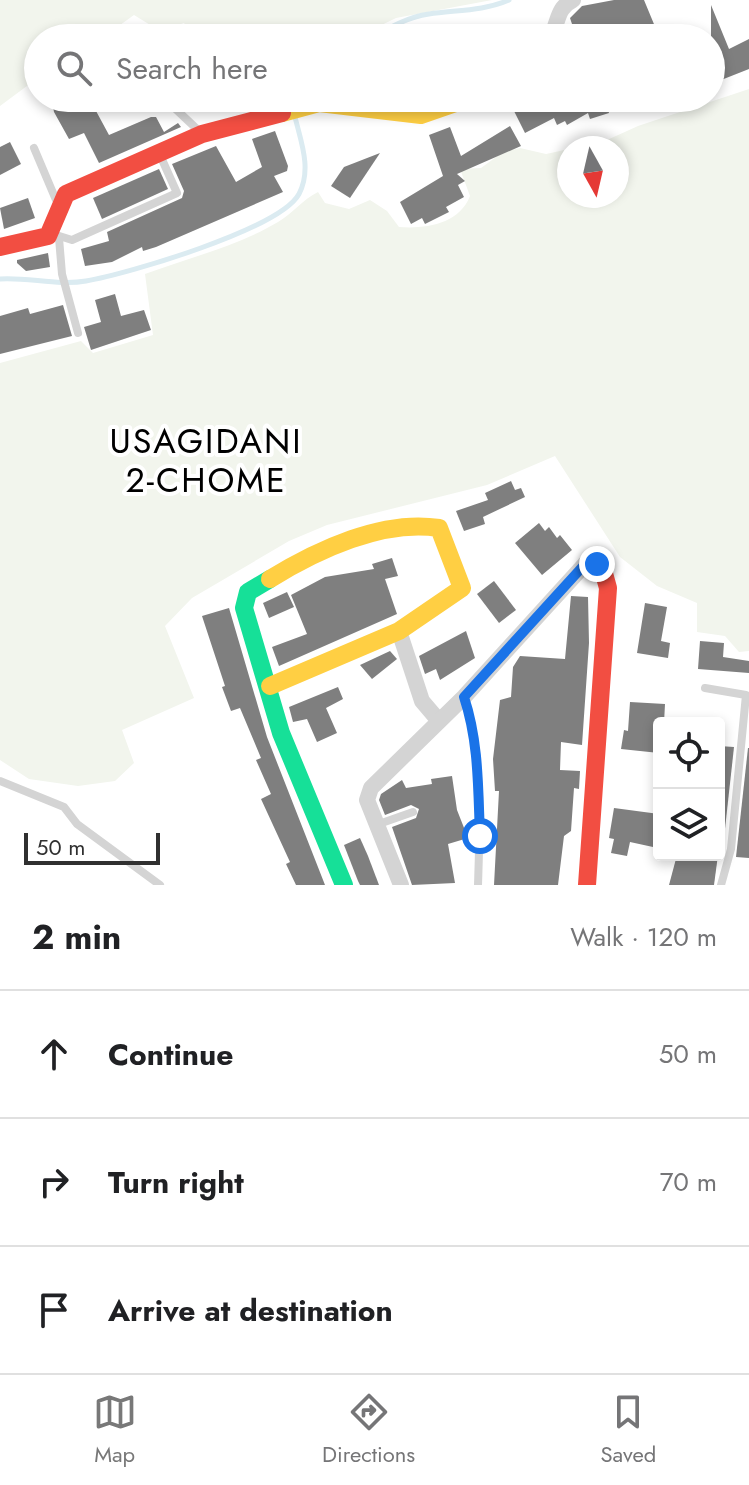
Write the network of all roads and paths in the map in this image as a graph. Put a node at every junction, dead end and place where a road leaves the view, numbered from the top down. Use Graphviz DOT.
graph roads {
  1 [pos="573,0"];
  2 [pos="555,24"];
  3 [pos="179,112"];
  4 [pos="288,112"];
  5 [pos="389,112"];
  6 [pos="430,112"];
  7 [pos="202,134"];
  8 [pos="34,148"];
  9 [pos="160,155"];
  10 [pos="58,204"];
  11 [pos="56,236"];
  12 [pos="0,247"];
  13 [pos="78,333"];
  14 [pos="603,570"];
  15 [pos="399,631"];
  16 [pos="270,686"];
  17 [pos="705,688"];
  18 [pos="464,697"];
  19 [pos="439,721"];
  20 [pos="0,781"];
  21 [pos="413,812"];
  22 [pos="376,825"];
  23 [pos="160,885"];
  24 [pos="344,885"];
  25 [pos="401,885"];
  26 [pos="478,885"];
  27 [pos="587,885"];
  28 [pos="721,885"];
  1 -- 2 [label="street"];
  3 -- 7 [label="lane"];
  4 -- 7 [label="street"];
  5 -- 6 [label="street"];
  7 -- 9 [label="street"];
  8 -- 10 [label="lane"];
  9 -- 10 [label="street"];
  9 -- 11 [label="lane"];
  10 -- 11 [label="street"];
  11 -- 12 [label="street"];
  11 -- 13 [label="lane"];
  14 -- 18 [label="street"];
  14 -- 27 [label="street"];
  15 -- 16 [label="street"];
  15 -- 16 [label="street"];
  15 -- 19 [label="street"];
  16 -- 24 [label="street"];
  17 -- 28 [label="lane"];
  18 -- 19 [label="street"];
  18 -- 26 [label="lane"];
  19 -- 22 [label="street"];
  20 -- 23 [label="lane"];
  21 -- 22 [label="lane"];
  22 -- 25 [label="street"];
}
